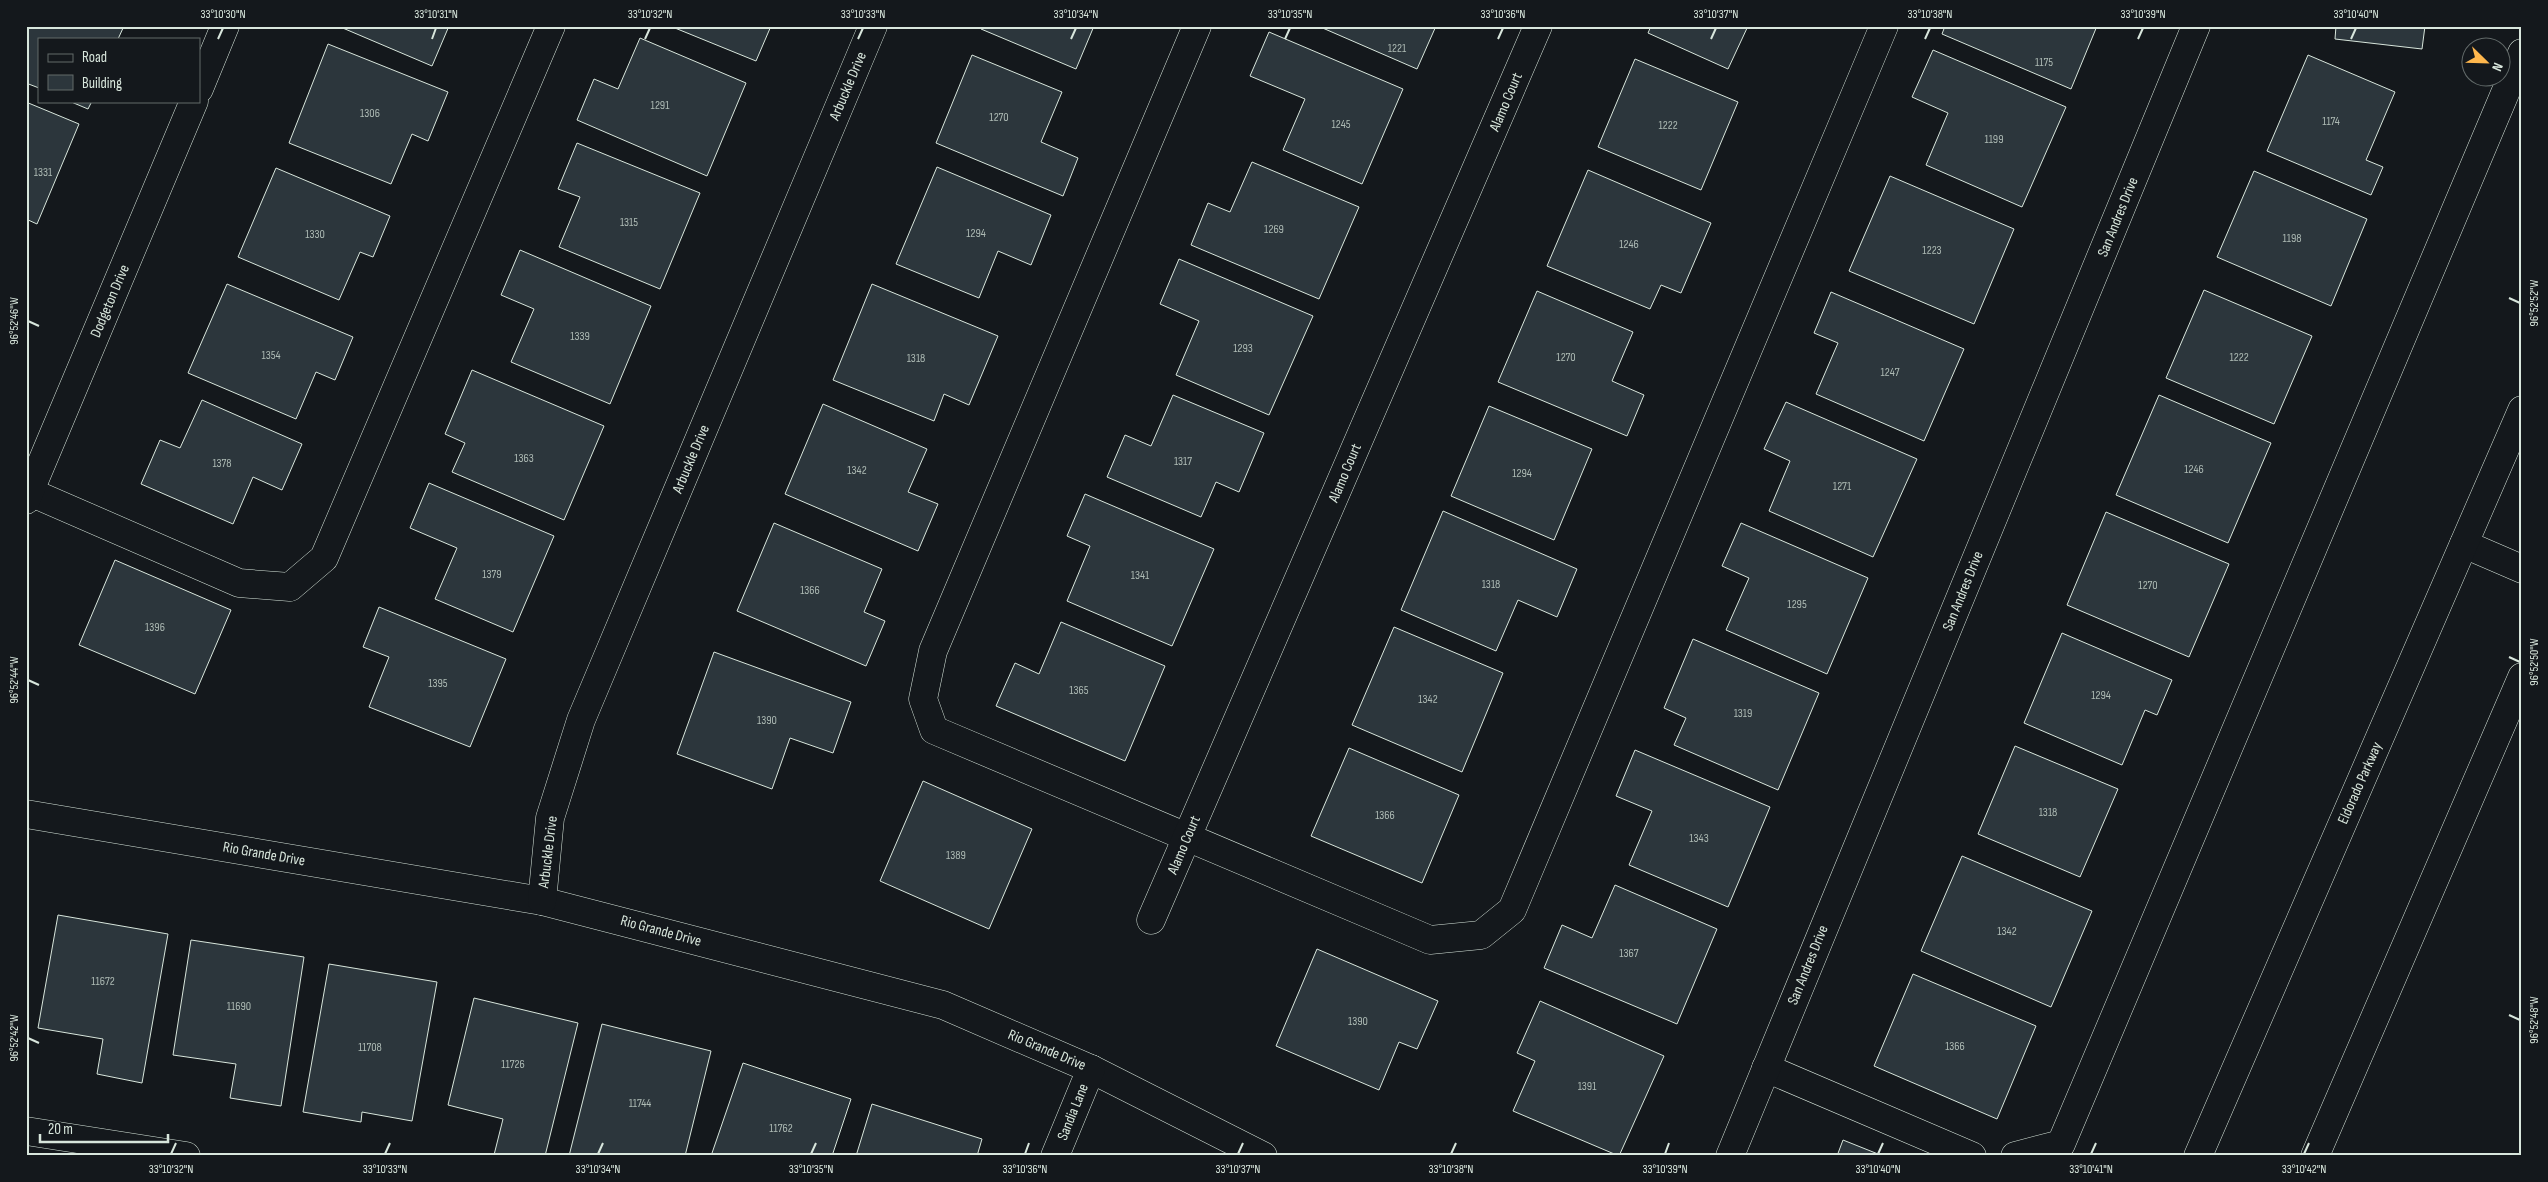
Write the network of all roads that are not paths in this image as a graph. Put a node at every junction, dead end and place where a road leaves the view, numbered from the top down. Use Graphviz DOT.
graph roads {
  1 [pos="225,26"];
  2 [pos="551,26"];
  3 [pos="873,26"];
  4 [pos="1197,26"];
  5 [pos="1538,26"];
  6 [pos="1884,26"];
  7 [pos="2196,26"];
  8 [pos="2522,53"];
  9 [pos="200,87"];
  10 [pos="194,102"];
  11 [pos="2522,410"];
  12 [pos="28,496"];
  13 [pos="2464,544"];
  14 [pos="2522,569"];
  15 [pos="2522,677"];
  16 [pos="26,814"];
  17 [pos="1187,837"];
  18 [pos="542,901"];
  19 [pos="1151,920"];
  20 [pos="1766,1068"];
  21 [pos="1091,1069"];
  22 [pos="26,1131"];
  23 [pos="186,1156"];
  24 [pos="1055,1156"];
  25 [pos="1263,1156"];
  26 [pos="1730,1156"];
  27 [pos="1972,1156"];
  28 [pos="2015,1156"];
  29 [pos="2198,1156"];
  30 [pos="2315,1156"];
  1 -- 9 [label="street"];
  2 -- 12 [label="street"];
  3 -- 18 [label="street, Arbuckle Drive"];
  4 -- 17 [label="street"];
  5 -- 17 [label="street, Alamo Court"];
  6 -- 17 [label="street"];
  7 -- 20 [label="street, San Andres Drive"];
  8 -- 28 [label="street"];
  10 -- 12 [label="street, Dodgeton Drive"];
  11 -- 13 [label="street, Eldorado Parkway"];
  13 -- 14 [label="street"];
  13 -- 29 [label="street, Eldorado Parkway"];
  15 -- 30 [label="street"];
  16 -- 18 [label="street, Rio Grande Drive"];
  17 -- 19 [label="street, Alamo Court"];
  18 -- 21 [label="street, Rio Grande Drive"];
  20 -- 26 [label="street, San Andres Drive"];
  20 -- 27 [label="street"];
  21 -- 24 [label="street, Sandia Lane"];
  21 -- 25 [label="street, Rio Grande Drive"];
  22 -- 23 [label="street"];
}
